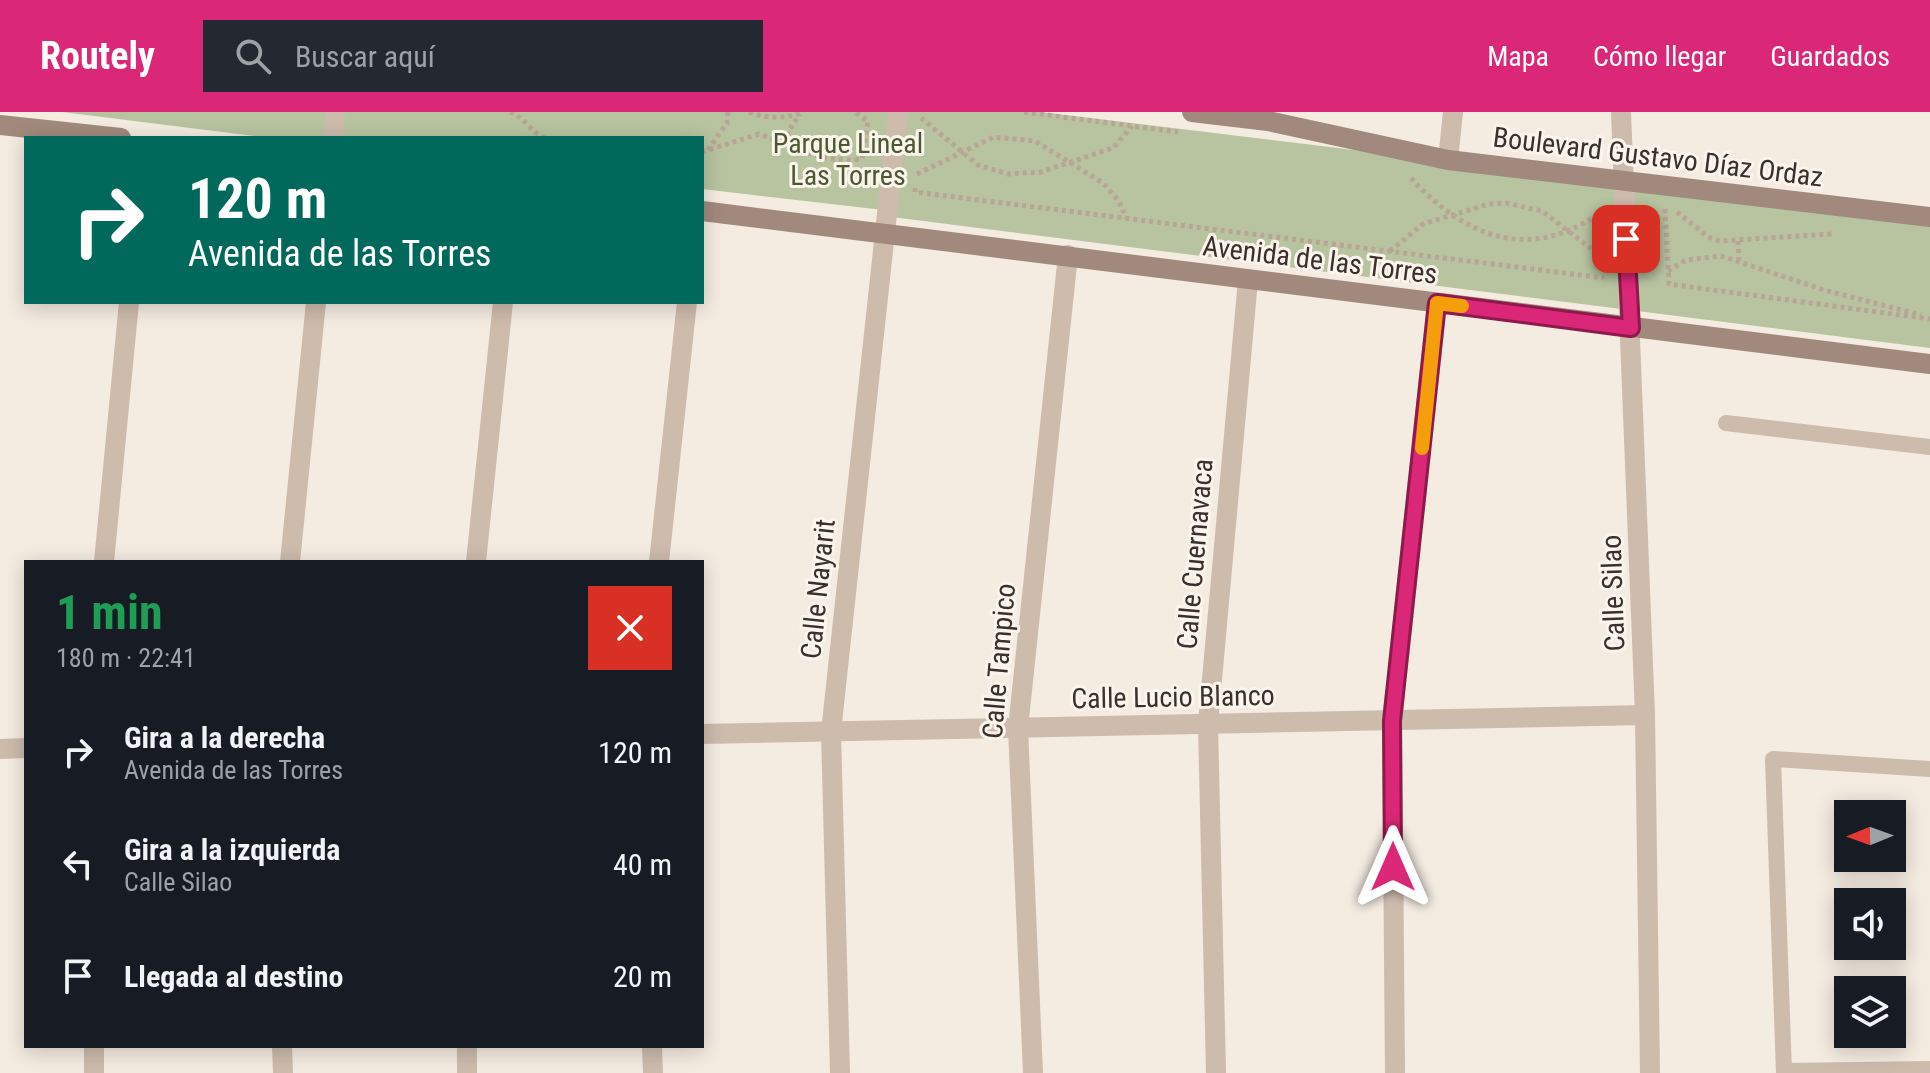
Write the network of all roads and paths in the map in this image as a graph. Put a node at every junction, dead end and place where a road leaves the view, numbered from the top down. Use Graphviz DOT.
graph roads {
  1 [pos="335,112"];
  2 [pos="728,112"];
  3 [pos="749,112"];
  4 [pos="803,112"];
  5 [pos="855,112"];
  6 [pos="898,112"];
  7 [pos="1192,112"];
  8 [pos="1453,112"];
  9 [pos="1621,112"];
  10 [pos="515,113"];
  11 [pos="920,114"];
  12 [pos="1268,117"];
  13 [pos="0,125"];
  14 [pos="1132,126"];
  15 [pos="919,131"];
  16 [pos="102,136"];
  17 [pos="333,136"];
  18 [pos="540,136"];
  19 [pos="789,145"];
  20 [pos="705,151"];
  21 [pos="960,151"];
  22 [pos="917,160"];
  23 [pos="1448,160"];
  24 [pos="1068,162"];
  25 [pos="916,175"];
  26 [pos="1409,176"];
  27 [pos="1623,180"];
  28 [pos="1612,204"];
  29 [pos="704,211"];
  30 [pos="1455,214"];
  31 [pos="1930,217"];
  32 [pos="1127,219"];
  33 [pos="1567,230"];
  34 [pos="884,231"];
  35 [pos="1848,233"];
  36 [pos="1738,241"];
  37 [pos="1390,251"];
  38 [pos="1068,255"];
  39 [pos="1739,260"];
  40 [pos="1612,265"];
  41 [pos="1668,271"];
  42 [pos="1612,279"];
  43 [pos="1248,280"];
  44 [pos="1437,303"];
  45 [pos="129,304"];
  46 [pos="316,304"];
  47 [pos="503,304"];
  48 [pos="687,304"];
  49 [pos="1930,318"];
  50 [pos="1631,328"];
  51 [pos="1930,364"];
  52 [pos="1726,423"];
  53 [pos="1930,447"];
  54 [pos="104,560"];
  55 [pos="290,560"];
  56 [pos="476,560"];
  57 [pos="659,560"];
  58 [pos="1645,715"];
  59 [pos="1392,721"];
  60 [pos="1208,724"];
  61 [pos="1018,728"];
  62 [pos="831,732"];
  63 [pos="704,734"];
  64 [pos="24,748"];
  65 [pos="0,749"];
  66 [pos="1930,769"];
  67 [pos="94,1048"];
  68 [pos="282,1048"];
  69 [pos="467,1048"];
  70 [pos="652,1048"];
  71 [pos="1930,1069"];
  72 [pos="1784,1072"];
  73 [pos="94,1073"];
  74 [pos="283,1073"];
  75 [pos="467,1073"];
  76 [pos="653,1073"];
  77 [pos="840,1073"];
  78 [pos="1033,1073"];
  79 [pos="1216,1073"];
  80 [pos="1395,1073"];
  81 [pos="1650,1073"];
  1 -- 17 [label="street"];
  2 -- 20 [label="path"];
  3 -- 4 [label="path"];
  4 -- 19 [label="path"];
  5 -- 19 [label="path"];
  6 -- 34 [label="street, Calle Nayarit"];
  7 -- 12 [label="street, Boulevard Gustavo Díaz Ordaz"];
  8 -- 23 [label="street"];
  9 -- 27 [label="street, Calle Silao"];
  10 -- 18 [label="path"];
  11 -- 15 [label="path"];
  11 -- 21 [label="path"];
  12 -- 23 [label="street, Boulevard Gustavo Díaz Ordaz"];
  13 -- 16 [label="street"];
  14 -- 24 [label="path"];
  19 -- 20 [label="path"];
  21 -- 24 [label="path"];
  21 -- 24 [label="path"];
  21 -- 25 [label="path"];
  22 -- 25 [label="path"];
  23 -- 27 [label="street, Boulevard Gustavo Díaz Ordaz"];
  24 -- 32 [label="path"];
  25 -- 32 [label="path"];
  26 -- 30 [label="path"];
  27 -- 31 [label="street, Boulevard Gustavo Díaz Ordaz"];
  27 -- 50 [label="street, Calle Silao"];
  28 -- 33 [label="path"];
  29 -- 34 [label="street, Avenida de las Torres"];
  30 -- 33 [label="path"];
  30 -- 33 [label="path"];
  30 -- 37 [label="path"];
  32 -- 37 [label="path"];
  33 -- 40 [label="path"];
  34 -- 38 [label="street, Avenida de las Torres"];
  34 -- 62 [label="street, Calle Nayarit"];
  35 -- 36 [label="path"];
  36 -- 39 [label="path"];
  36 -- 41 [label="path"];
  37 -- 42 [label="path"];
  38 -- 43 [label="street, Avenida de las Torres"];
  38 -- 61 [label="street, Calle Tampico"];
  39 -- 41 [label="path"];
  39 -- 49 [label="path"];
  41 -- 49 [label="path"];
  43 -- 44 [label="street, Avenida de las Torres"];
  43 -- 60 [label="street, Calle Cuernavaca"];
  44 -- 50 [label="street, Avenida de las Torres"];
  44 -- 59 [label="street"];
  45 -- 54 [label="street"];
  46 -- 55 [label="street"];
  47 -- 56 [label="street"];
  48 -- 57 [label="street"];
  50 -- 51 [label="street, Avenida de las Torres"];
  50 -- 58 [label="street, Calle Silao"];
  52 -- 53 [label="lane"];
  58 -- 59 [label="street, Calle Lucio Blanco"];
  58 -- 81 [label="street, Calle Silao"];
  59 -- 60 [label="street, Calle Lucio Blanco"];
  59 -- 80 [label="street"];
  60 -- 61 [label="street, Calle Lucio Blanco"];
  60 -- 79 [label="street, Calle Cuernavaca"];
  61 -- 62 [label="street, Calle Lucio Blanco"];
  61 -- 78 [label="street, Calle Tampico"];
  62 -- 63 [label="street, Calle Lucio Blanco"];
  62 -- 77 [label="street, Calle Nayarit"];
  64 -- 65 [label="street"];
  66 -- 72 [label="lane"];
  67 -- 73 [label="street"];
  68 -- 74 [label="street"];
  69 -- 75 [label="street"];
  70 -- 76 [label="street"];
  71 -- 72 [label="lane"];
}
